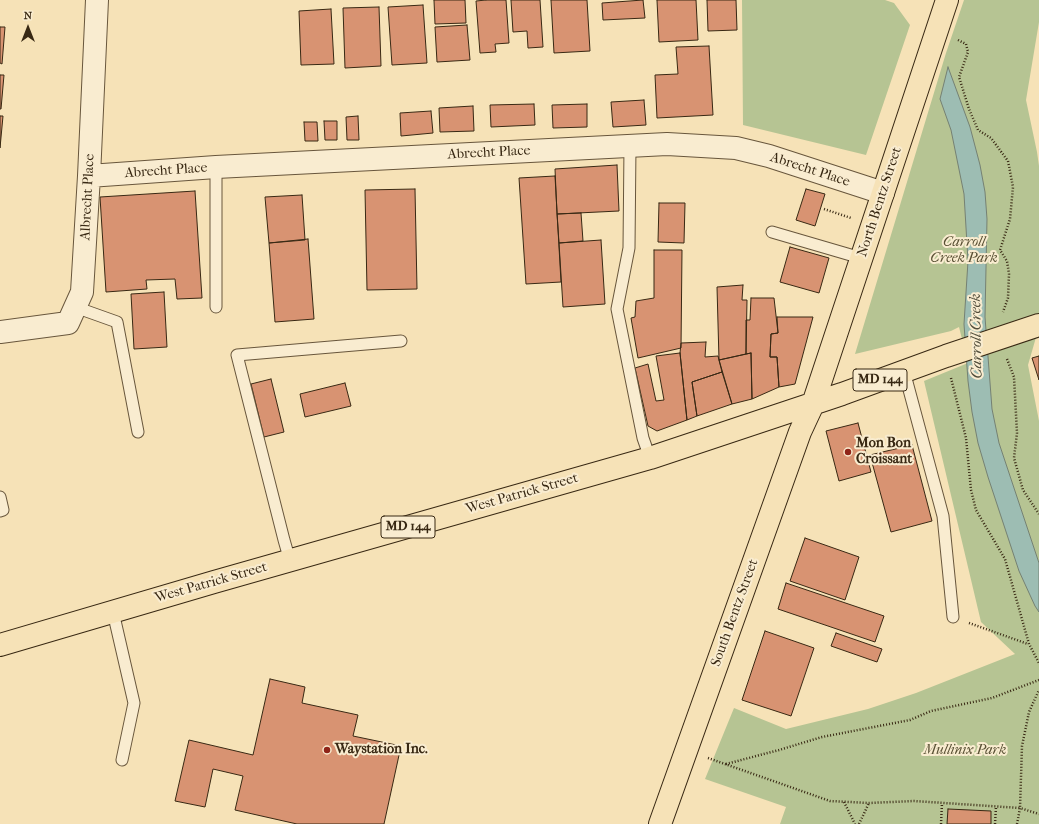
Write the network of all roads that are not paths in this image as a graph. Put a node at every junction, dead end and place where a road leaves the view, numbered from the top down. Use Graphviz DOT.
graph roads {
  1 [pos="97,0"];
  2 [pos="947,0"];
  3 [pos="630,146"];
  4 [pos="216,167"];
  5 [pos="89,176"];
  6 [pos="883,193"];
  7 [pos="772,232"];
  8 [pos="861,258"];
  9 [pos="216,307"];
  10 [pos="75,308"];
  11 [pos="1039,325"];
  12 [pos="0,332"];
  13 [pos="402,340"];
  14 [pos="904,371"];
  15 [pos="814,404"];
  16 [pos="138,432"];
  17 [pos="650,458"];
  18 [pos="0,497"];
  19 [pos="0,511"];
  20 [pos="290,561"];
  21 [pos="113,612"];
  22 [pos="953,618"];
  23 [pos="0,645"];
  24 [pos="122,760"];
  25 [pos="660,824"];
  1 -- 5 [label="street, Albrecht Place"];
  2 -- 6 [label="main road, North Bentz Street"];
  3 -- 4 [label="street, Abrecht Place"];
  3 -- 6 [label="street, Abrecht Place"];
  3 -- 17 [label="lane"];
  4 -- 5 [label="street, Abrecht Place"];
  4 -- 9 [label="lane"];
  5 -- 10 [label="street, Albrecht Place"];
  6 -- 8 [label="main road, North Bentz Street"];
  7 -- 8 [label="lane"];
  8 -- 15 [label="main road, North Bentz Street"];
  10 -- 12 [label="street, Albrecht Place"];
  10 -- 16 [label="lane"];
  11 -- 14 [label="main road, West Patrick Street / MD 144"];
  13 -- 20 [label="lane"];
  14 -- 15 [label="main road, West Patrick Street / MD 144"];
  14 -- 22 [label="lane"];
  15 -- 17 [label="main road, West Patrick Street / MD 144"];
  15 -- 25 [label="main road, South Bentz Street"];
  17 -- 20 [label="main road, West Patrick Street / MD 144"];
  18 -- 19 [label="lane"];
  20 -- 21 [label="main road, West Patrick Street / MD 144"];
  21 -- 23 [label="main road, West Patrick Street / MD 144"];
  21 -- 24 [label="lane"];
}
